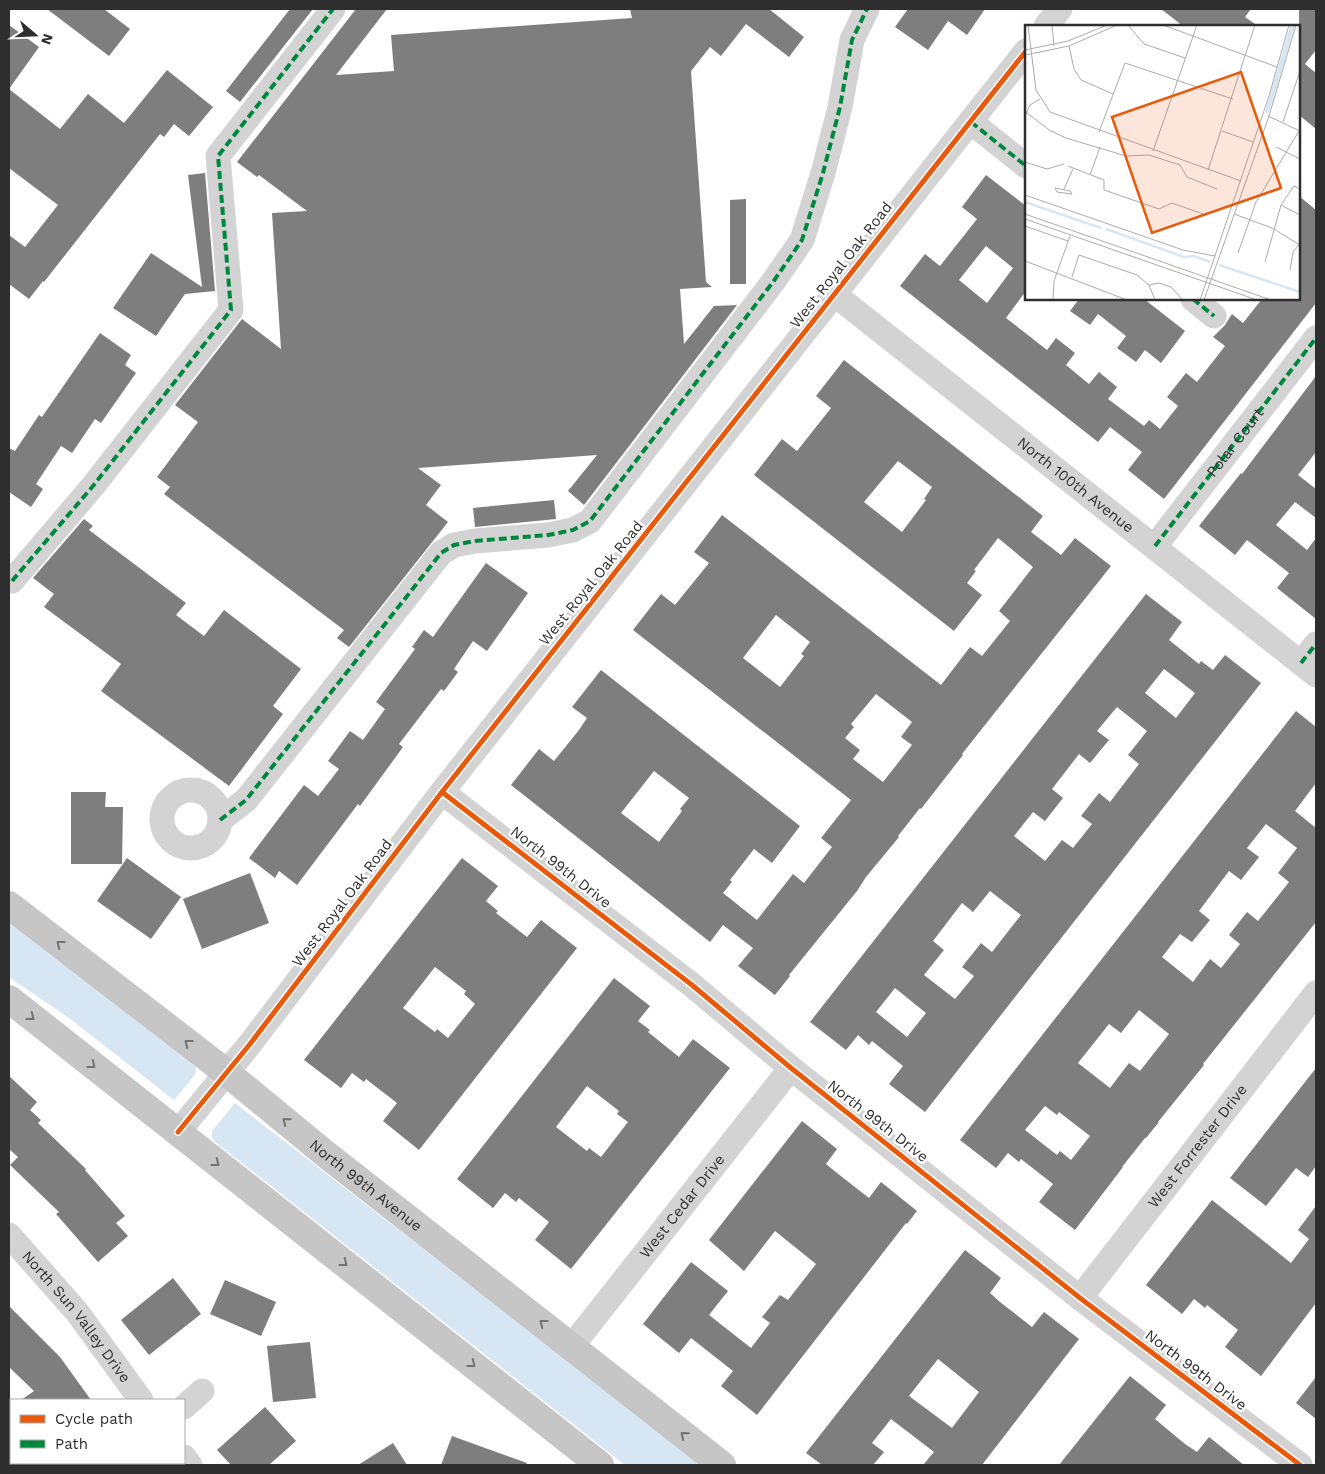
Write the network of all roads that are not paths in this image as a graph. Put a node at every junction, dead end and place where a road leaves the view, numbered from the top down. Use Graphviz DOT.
graph roads {
  1 [pos="333,9"];
  2 [pos="867,9"];
  3 [pos="1060,9"];
  4 [pos="1047,25"];
  5 [pos="1025,53"];
  6 [pos="971,122"];
  7 [pos="1025,165"];
  8 [pos="834,294"];
  9 [pos="1194,300"];
  10 [pos="1214,316"];
  11 [pos="1316,338"];
  12 [pos="1155,546"];
  13 [pos="12,581"];
  14 [pos="1311,661"];
  15 [pos="442,792"];
  16 [pos="220,820"];
  17 [pos="9,904"];
  18 [pos="1316,993"];
  19 [pos="9,999"];
  20 [pos="791,1068"];
  21 [pos="227,1073"];
  22 [pos="178,1132"];
  23 [pos="9,1235"];
  24 [pos="1080,1298"];
  25 [pos="572,1346"];
  26 [pos="140,1399"];
  27 [pos="600,1465"];
  28 [pos="722,1465"];
  29 [pos="1300,1465"];
  1 -- 13 [label="street"];
  2 -- 16 [label="street"];
  3 -- 4 [label="street"];
  5 -- 6 [label="street, West Royal Oak Road"];
  6 -- 7 [label="street"];
  6 -- 8 [label="street, West Royal Oak Road"];
  8 -- 12 [label="street, North 100th Avenue"];
  8 -- 15 [label="street, West Royal Oak Road"];
  9 -- 10 [label="street"];
  11 -- 12 [label="street, Polar Court"];
  12 -- 14 [label="street, North 100th Avenue"];
  15 -- 20 [label="street, North 99th Drive"];
  15 -- 21 [label="street, West Royal Oak Road"];
  21 -- 17 [label="main road, North 99th Avenue, one-way"];
  18 -- 24 [label="street, West Forrester Drive"];
  19 -- 22 [label="main road, one-way"];
  20 -- 24 [label="street, North 99th Drive"];
  20 -- 25 [label="street, West Cedar Drive"];
  21 -- 22 [label="street, West Royal Oak Road"];
  25 -- 21 [label="main road, North 99th Avenue, one-way"];
  22 -- 27 [label="main road, one-way"];
  23 -- 26 [label="street, North Sun Valley Drive"];
  24 -- 29 [label="street, North 99th Drive"];
  28 -- 25 [label="main road, North 99th Avenue, one-way"];
}
